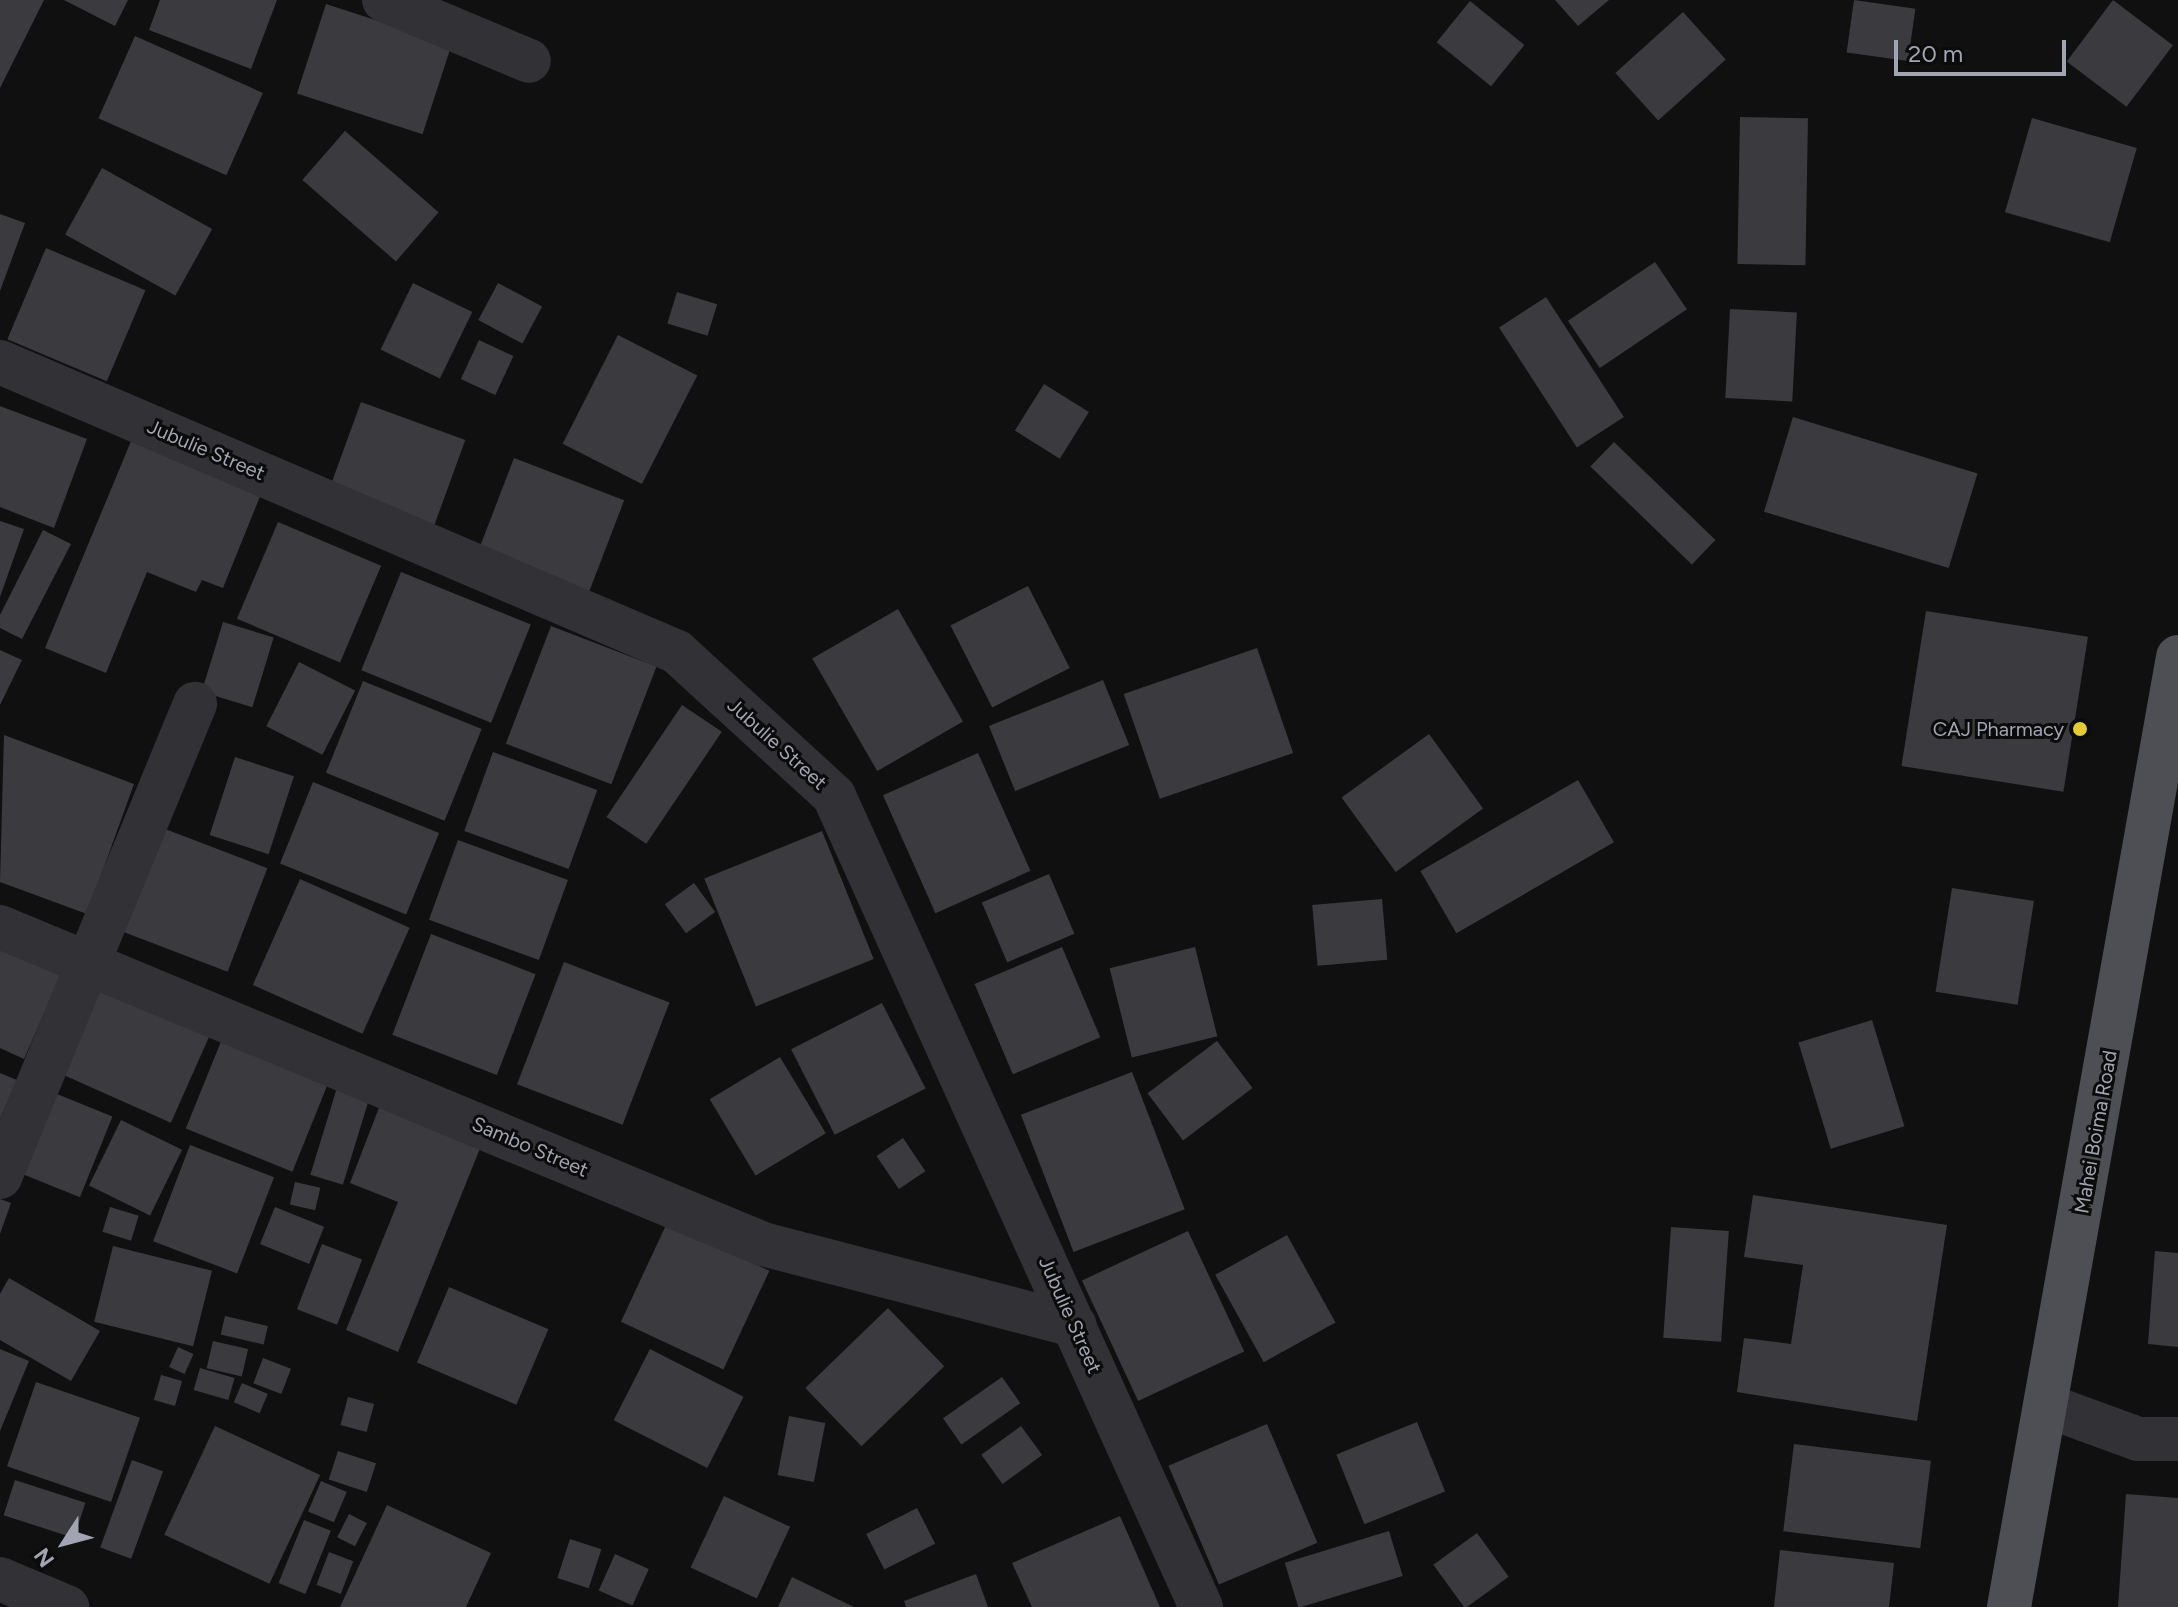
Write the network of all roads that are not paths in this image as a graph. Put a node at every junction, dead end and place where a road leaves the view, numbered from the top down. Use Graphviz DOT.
graph roads {
  1 [pos="384,0"];
  2 [pos="529,61"];
  3 [pos="0,362"];
  4 [pos="2178,657"];
  5 [pos="195,704"];
  6 [pos="0,927"];
  7 [pos="87,963"];
  8 [pos="0,1177"];
  9 [pos="1075,1325"];
  10 [pos="2048,1406"];
  11 [pos="2178,1439"];
  12 [pos="0,1579"];
  13 [pos="67,1607"];
  14 [pos="1201,1607"];
  15 [pos="2009,1607"];
  1 -- 2 [label="street"];
  3 -- 9 [label="street, Jubulie Street"];
  4 -- 10 [label="main road, Mahei Boima Road"];
  5 -- 7 [label="street"];
  6 -- 7 [label="street, Sambo Street"];
  7 -- 8 [label="street"];
  7 -- 9 [label="street, Sambo Street"];
  9 -- 14 [label="street, Jubulie Street"];
  10 -- 11 [label="street"];
  10 -- 15 [label="main road, Mahei Boima Road"];
  12 -- 13 [label="street"];
}
